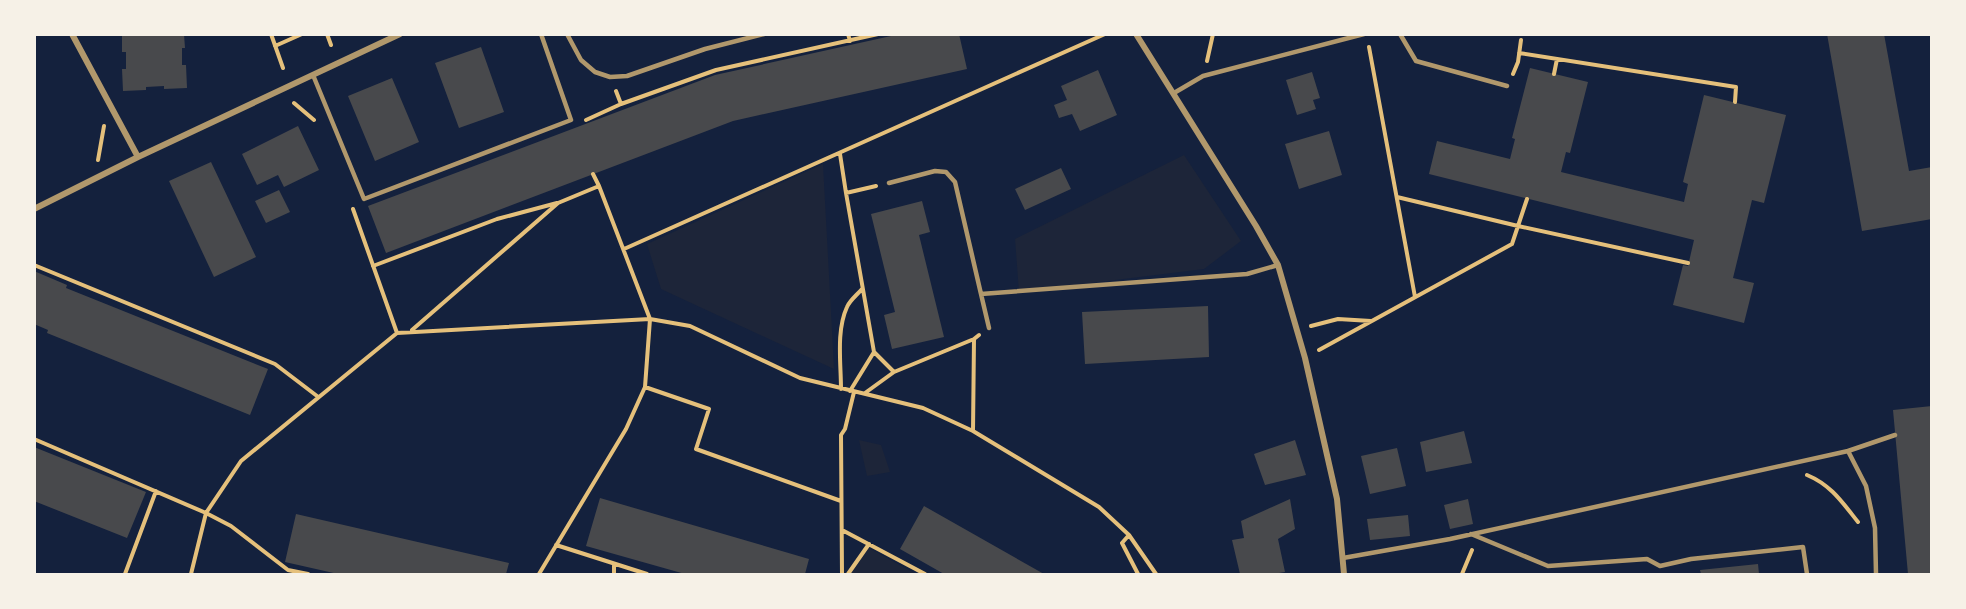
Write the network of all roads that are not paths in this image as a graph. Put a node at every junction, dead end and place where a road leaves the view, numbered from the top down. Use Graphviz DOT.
graph roads {
  1 [pos="72,34"];
  2 [pos="400,34"];
  3 [pos="541,34"];
  4 [pos="567,34"];
  5 [pos="764,34"];
  6 [pos="1136,34"];
  7 [pos="1364,34"];
  8 [pos="1400,34"];
  9 [pos="313,75"];
  10 [pos="1507,86"];
  11 [pos="1174,93"];
  12 [pos="138,157"];
  13 [pos="890,183"];
  14 [pos="34,209"];
  15 [pos="1278,265"];
  16 [pos="981,294"];
  17 [pos="989,328"];
  18 [pos="1895,435"];
  19 [pos="1848,451"];
  20 [pos="1471,534"];
  21 [pos="1343,558"];
  22 [pos="1344,574"];
  23 [pos="1807,574"];
  24 [pos="1876,574"];
  1 -- 12 [label="street"];
  2 -- 9 [label="street"];
  3 -- 9 [label="lane"];
  4 -- 5 [label="lane"];
  6 -- 11 [label="street"];
  7 -- 11 [label="lane"];
  8 -- 10 [label="lane"];
  9 -- 12 [label="street"];
  11 -- 15 [label="street"];
  12 -- 14 [label="street"];
  13 -- 16 [label="lane"];
  15 -- 16 [label="lane"];
  15 -- 21 [label="street"];
  16 -- 17 [label="lane"];
  18 -- 19 [label="lane"];
  19 -- 20 [label="lane"];
  19 -- 24 [label="lane"];
  20 -- 21 [label="lane"];
  20 -- 23 [label="lane"];
  21 -- 22 [label="street"];
}
